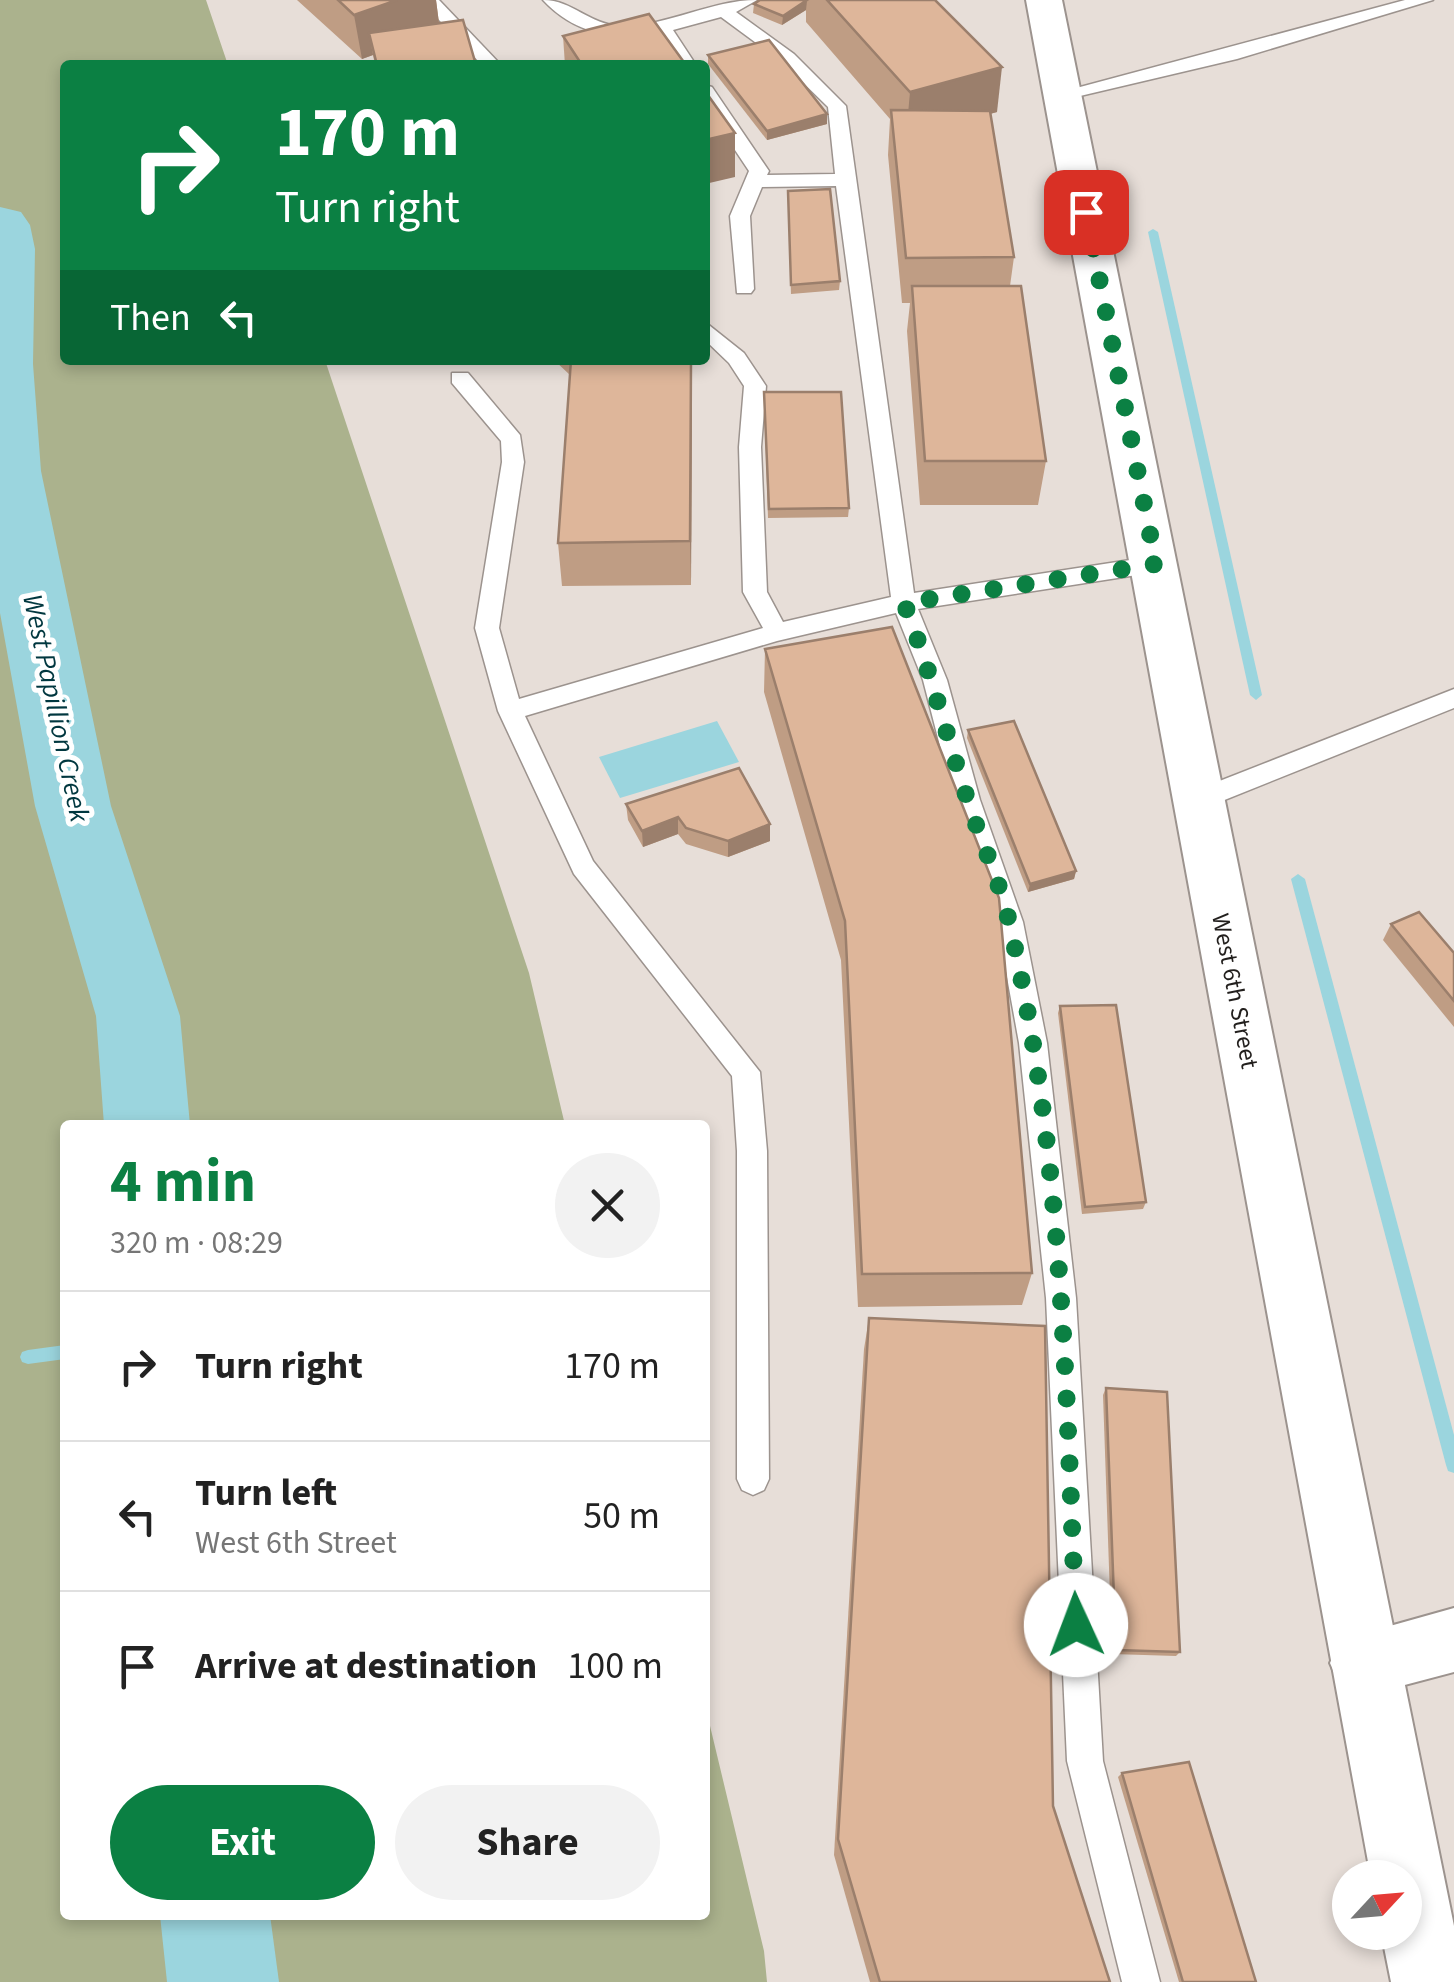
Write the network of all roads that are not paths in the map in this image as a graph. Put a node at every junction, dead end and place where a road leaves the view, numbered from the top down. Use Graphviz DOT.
graph roads {
  1 [pos="430,0"];
  2 [pos="552,0"];
  3 [pos="748,0"];
  4 [pos="1044,0"];
  5 [pos="1424,0"];
  6 [pos="726,12"];
  7 [pos="661,26"];
  8 [pos="487,60"];
  9 [pos="685,60"];
  10 [pos="1063,94"];
  11 [pos="710,98"];
  12 [pos="845,180"];
  13 [pos="755,181"];
  14 [pos="744,289"];
  15 [pos="710,334"];
  16 [pos="460,378"];
  17 [pos="1156,564"];
  18 [pos="904,603"];
  19 [pos="776,632"];
  20 [pos="1454,698"];
  21 [pos="510,711"];
  22 [pos="1198,800"];
  23 [pos="753,1478"];
  24 [pos="1454,1640"];
  25 [pos="1363,1663"];
  26 [pos="1141,1982"];
  27 [pos="1428,1982"];
  1 -- 8 [label="lane"];
  2 -- 7 [label="lane"];
  3 -- 6 [label="lane"];
  4 -- 10 [label="main road, West 6th Street"];
  5 -- 10 [label="lane"];
  6 -- 7 [label="lane"];
  6 -- 12 [label="lane"];
  7 -- 9 [label="lane"];
  10 -- 17 [label="main road, West 6th Street"];
  11 -- 13 [label="lane"];
  12 -- 13 [label="lane"];
  12 -- 18 [label="lane"];
  13 -- 14 [label="lane"];
  15 -- 19 [label="lane"];
  16 -- 21 [label="lane"];
  17 -- 18 [label="lane"];
  17 -- 22 [label="main road, West 6th Street"];
  18 -- 19 [label="lane"];
  18 -- 26 [label="lane"];
  19 -- 21 [label="lane"];
  20 -- 22 [label="lane"];
  21 -- 23 [label="lane"];
  22 -- 25 [label="main road, West 6th Street"];
  24 -- 25 [label="street"];
  25 -- 27 [label="main road, West 6th Street"];
}
